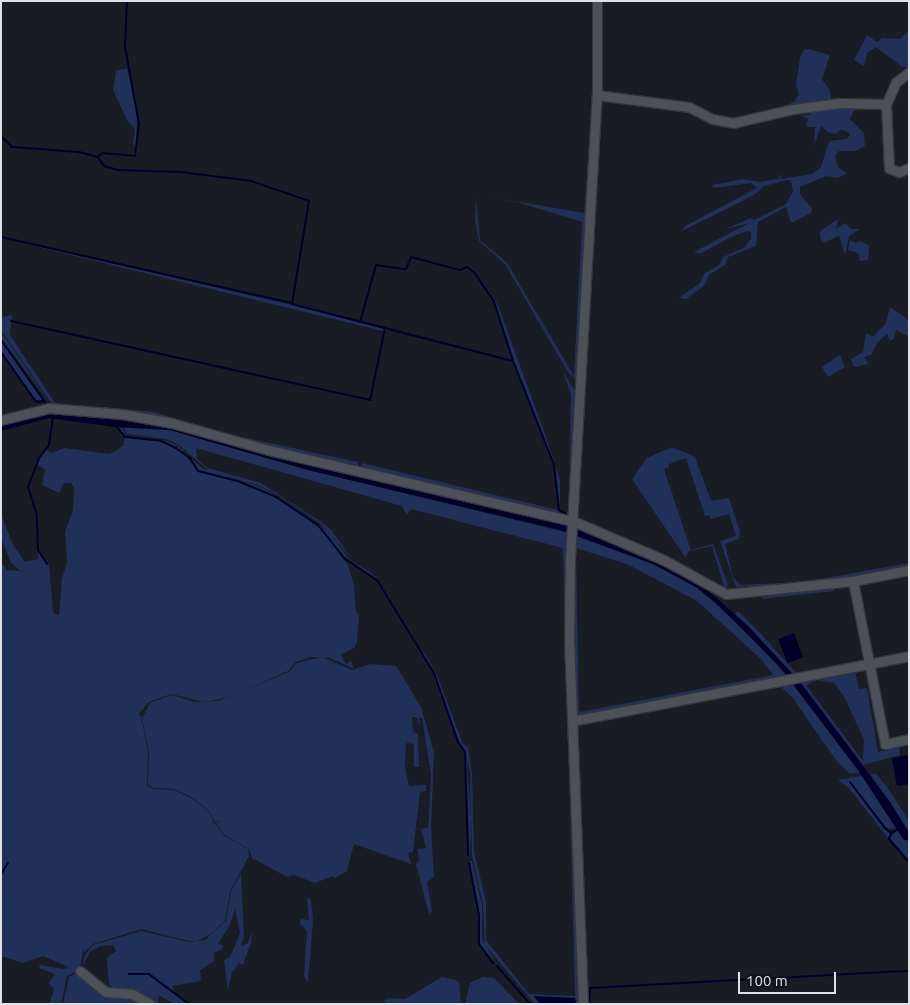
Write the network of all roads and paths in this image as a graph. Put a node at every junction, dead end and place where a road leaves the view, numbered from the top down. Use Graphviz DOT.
graph roads {
  1 [pos="597,1"];
  2 [pos="909,72"];
  3 [pos="597,95"];
  4 [pos="886,104"];
  5 [pos="909,168"];
  6 [pos="1,420"];
  7 [pos="573,524"];
  8 [pos="909,570"];
  9 [pos="853,581"];
  10 [pos="909,656"];
  11 [pos="868,665"];
  12 [pos="572,721"];
  13 [pos="909,739"];
  14 [pos="80,972"];
  15 [pos="150,1004"];
  16 [pos="583,1004"];
  1 -- 3 [label="street"];
  2 -- 4 [label="street"];
  3 -- 4 [label="street"];
  3 -- 7 [label="street"];
  4 -- 5 [label="street"];
  6 -- 7 [label="street"];
  7 -- 9 [label="street"];
  7 -- 12 [label="street"];
  8 -- 9 [label="street"];
  9 -- 11 [label="street"];
  10 -- 11 [label="street"];
  11 -- 12 [label="street"];
  11 -- 13 [label="street"];
  12 -- 16 [label="street"];
  14 -- 15 [label="street"];
}
